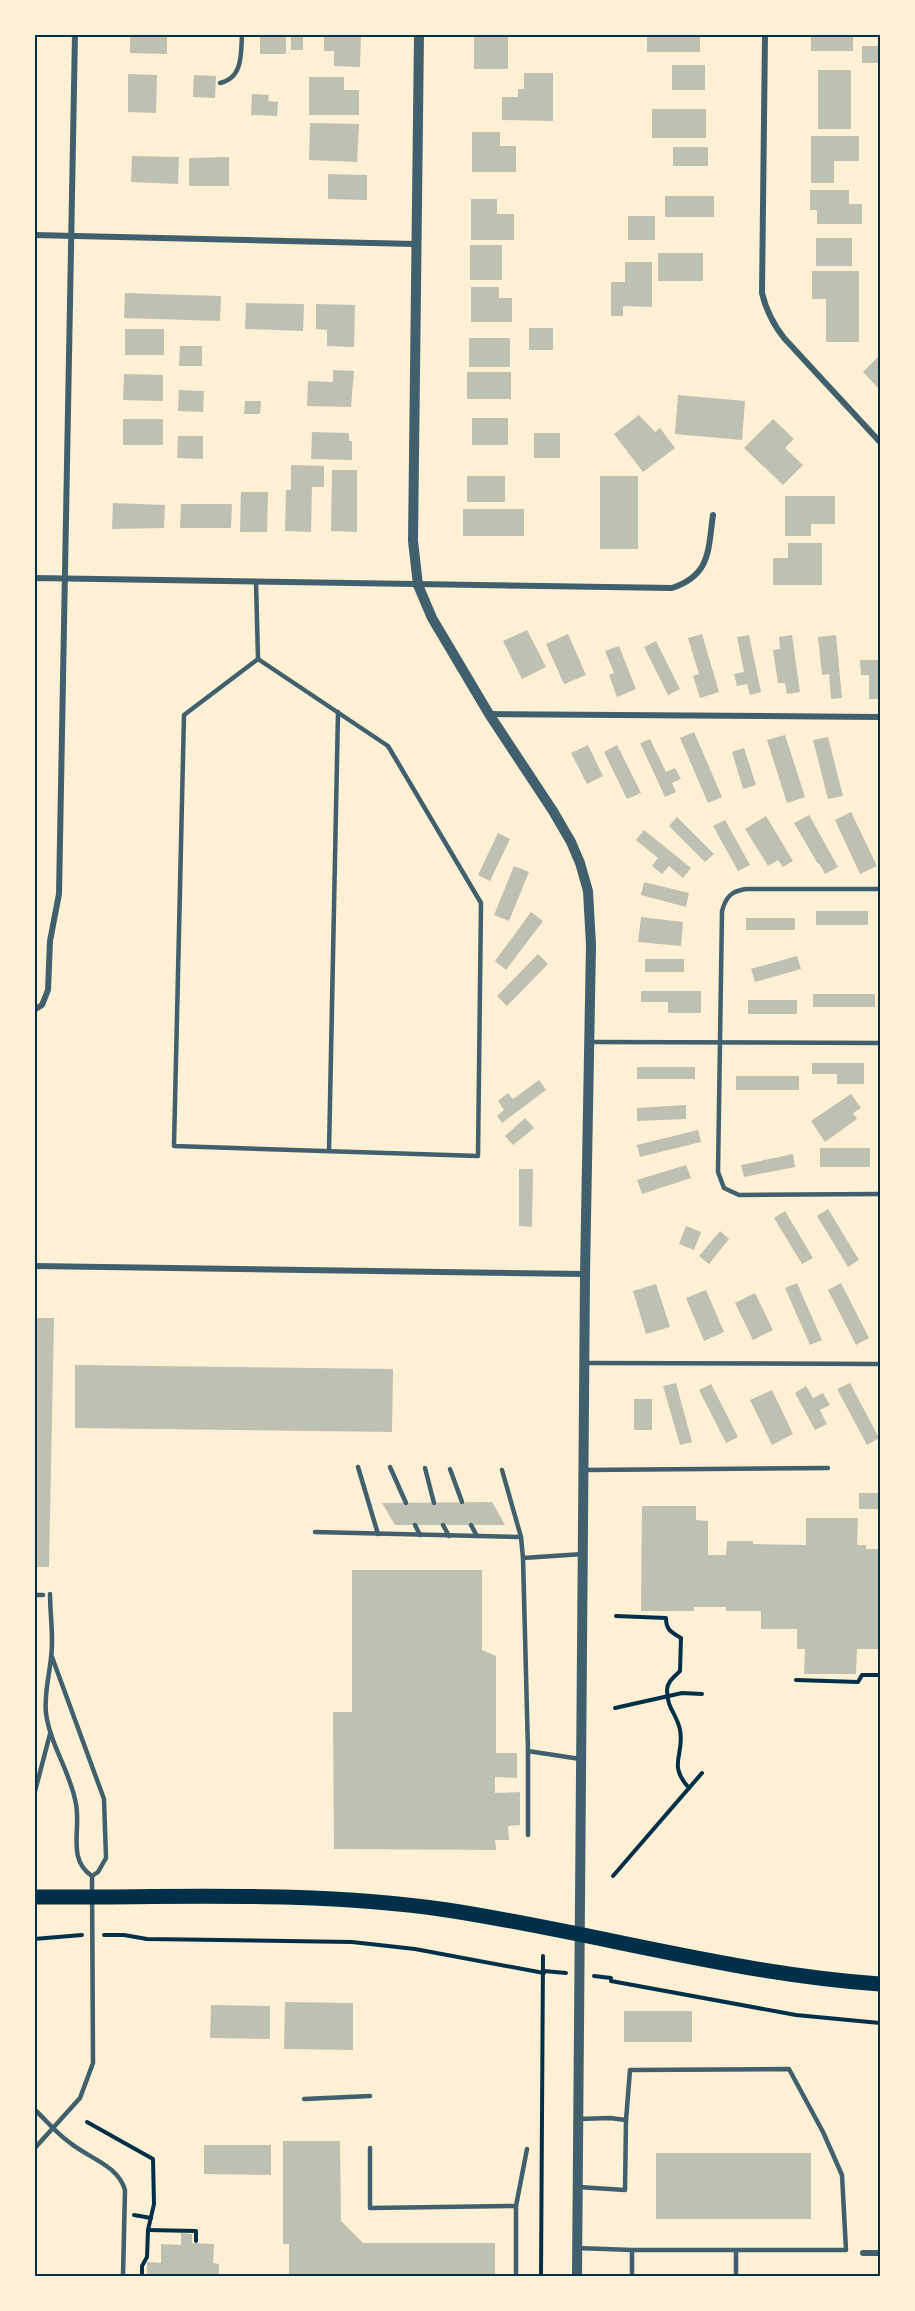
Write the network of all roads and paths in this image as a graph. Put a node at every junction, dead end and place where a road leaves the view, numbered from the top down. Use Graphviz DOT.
graph roads {
  1 [pos="75,34"];
  2 [pos="242,34"];
  3 [pos="418,34"];
  4 [pos="765,34"];
  5 [pos="220,83"];
  6 [pos="34,235"];
  7 [pos="72,236"];
  8 [pos="415,244"];
  9 [pos="880,442"];
  10 [pos="713,515"];
  11 [pos="34,578"];
  12 [pos="66,578"];
  13 [pos="256,582"];
  14 [pos="418,585"];
  15 [pos="258,659"];
  16 [pos="338,712"];
  17 [pos="489,714"];
  18 [pos="880,717"];
  19 [pos="880,889"];
  20 [pos="34,1010"];
  21 [pos="589,1042"];
  22 [pos="721,1042"];
  23 [pos="880,1043"];
  24 [pos="329,1151"];
  25 [pos="880,1194"];
  26 [pos="34,1266"];
  27 [pos="585,1274"];
  28 [pos="585,1363"];
  29 [pos="880,1364"];
  30 [pos="358,1467"];
  31 [pos="390,1467"];
  32 [pos="425,1468"];
  33 [pos="828,1468"];
  34 [pos="450,1469"];
  35 [pos="502,1470"];
  36 [pos="584,1470"];
  37 [pos="462,1502"];
  38 [pos="406,1503"];
  39 [pos="434,1503"];
  40 [pos="415,1525"];
  41 [pos="443,1525"];
  42 [pos="471,1526"];
  43 [pos="315,1532"];
  44 [pos="378,1534"];
  45 [pos="420,1535"];
  46 [pos="449,1536"];
  47 [pos="477,1536"];
  48 [pos="521,1537"];
  49 [pos="583,1554"];
  50 [pos="523,1558"];
  51 [pos="50,1594"];
  52 [pos="34,1595"];
  53 [pos="43,1595"];
  54 [pos="616,1616"];
  55 [pos="51,1656"];
  56 [pos="880,1675"];
  57 [pos="796,1680"];
  58 [pos="702,1694"];
  59 [pos="668,1696"];
  60 [pos="615,1708"];
  61 [pos="51,1733"];
  62 [pos="528,1750"];
  63 [pos="581,1759"];
  64 [pos="702,1773"];
  65 [pos="688,1788"];
  66 [pos="34,1795"];
  67 [pos="528,1835"];
  68 [pos="92,1876"];
  69 [pos="613,1876"];
  70 [pos="34,1898"];
  71 [pos="91,1898"];
  72 [pos="124,1935"];
  73 [pos="580,1935"];
  74 [pos="543,1956"];
  75 [pos="544,1973"];
  76 [pos="611,1981"];
  77 [pos="880,1984"];
  78 [pos="880,2023"];
  79 [pos="370,2096"];
  80 [pos="304,2098"];
  81 [pos="34,2109"];
  82 [pos="578,2119"];
  83 [pos="626,2120"];
  84 [pos="54,2128"];
  85 [pos="34,2148"];
  86 [pos="370,2148"];
  87 [pos="527,2149"];
  88 [pos="578,2187"];
  89 [pos="516,2206"];
  90 [pos="148,2230"];
  91 [pos="196,2241"];
  92 [pos="577,2248"];
  93 [pos="632,2250"];
  94 [pos="736,2251"];
  95 [pos="863,2253"];
  96 [pos="880,2253"];
  97 [pos="123,2277"];
  98 [pos="516,2277"];
  99 [pos="541,2277"];
  100 [pos="577,2277"];
  101 [pos="632,2277"];
  102 [pos="736,2277"];
  1 -- 7 [label="street"];
  2 -- 5 [label="lane"];
  3 -- 8 [label="street"];
  4 -- 9 [label="street"];
  6 -- 7 [label="street"];
  7 -- 8 [label="street"];
  7 -- 12 [label="street"];
  8 -- 14 [label="street"];
  10 -- 14 [label="street"];
  11 -- 12 [label="street"];
  12 -- 13 [label="street"];
  12 -- 20 [label="street"];
  13 -- 14 [label="street"];
  13 -- 15 [label="lane"];
  14 -- 17 [label="street"];
  15 -- 16 [label="lane"];
  15 -- 24 [label="lane"];
  16 -- 24 [label="lane"];
  16 -- 24 [label="lane"];
  17 -- 18 [label="street"];
  17 -- 21 [label="street"];
  19 -- 22 [label="lane"];
  21 -- 22 [label="lane"];
  21 -- 27 [label="street"];
  22 -- 23 [label="lane"];
  22 -- 25 [label="lane"];
  26 -- 27 [label="street"];
  27 -- 28 [label="street"];
  28 -- 29 [label="lane"];
  28 -- 36 [label="street"];
  30 -- 44 [label="lane"];
  31 -- 38 [label="lane"];
  32 -- 39 [label="lane"];
  33 -- 36 [label="lane"];
  34 -- 37 [label="lane"];
  35 -- 48 [label="lane"];
  36 -- 49 [label="street"];
  40 -- 45 [label="lane"];
  41 -- 46 [label="lane"];
  42 -- 47 [label="lane"];
  43 -- 44 [label="lane"];
  44 -- 45 [label="lane"];
  45 -- 46 [label="lane"];
  46 -- 47 [label="lane"];
  47 -- 48 [label="lane"];
  48 -- 50 [label="lane"];
  49 -- 50 [label="lane"];
  49 -- 63 [label="street"];
  50 -- 62 [label="lane"];
  51 -- 55 [label="lane"];
  52 -- 53 [label="lane"];
  54 -- 59 [label="path"];
  55 -- 61 [label="lane"];
  55 -- 68 [label="lane"];
  56 -- 57 [label="path"];
  58 -- 59 [label="path"];
  59 -- 60 [label="path"];
  59 -- 65 [label="path"];
  61 -- 66 [label="lane"];
  61 -- 68 [label="lane"];
  62 -- 63 [label="lane"];
  62 -- 67 [label="lane"];
  63 -- 73 [label="street"];
  64 -- 65 [label="path"];
  65 -- 69 [label="path"];
  68 -- 71 [label="lane"];
  70 -- 71 [label="main road"];
  71 -- 73 [label="main road"];
  71 -- 84 [label="lane"];
  72 -- 75 [label="path"];
  73 -- 77 [label="main road"];
  73 -- 82 [label="street"];
  74 -- 75 [label="path"];
  75 -- 99 [label="path"];
  76 -- 78 [label="path"];
  79 -- 80 [label="lane"];
  81 -- 84 [label="lane"];
  82 -- 83 [label="lane"];
  82 -- 88 [label="street"];
  83 -- 88 [label="lane"];
  83 -- 94 [label="lane"];
  84 -- 85 [label="lane"];
  84 -- 97 [label="lane"];
  86 -- 89 [label="lane"];
  87 -- 89 [label="lane"];
  88 -- 92 [label="street"];
  89 -- 98 [label="lane"];
  90 -- 91 [label="path"];
  92 -- 93 [label="lane"];
  92 -- 100 [label="street"];
  93 -- 94 [label="lane"];
  93 -- 101 [label="lane"];
  94 -- 102 [label="lane"];
  95 -- 96 [label="street"];
}
